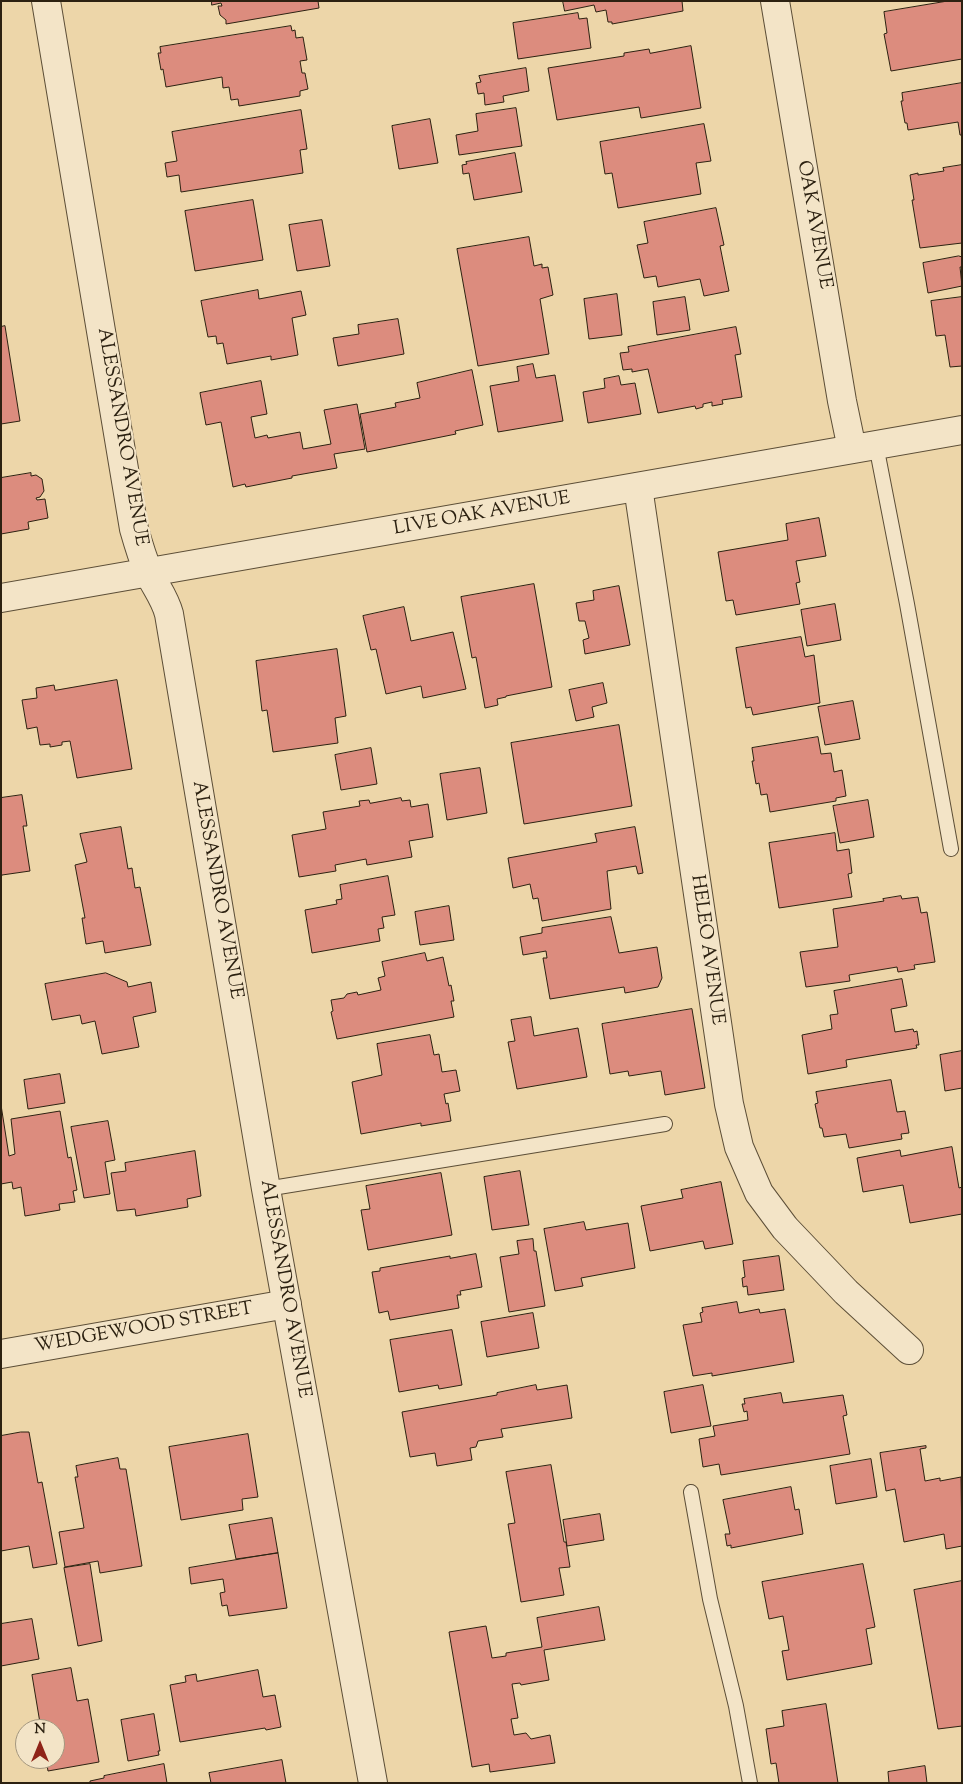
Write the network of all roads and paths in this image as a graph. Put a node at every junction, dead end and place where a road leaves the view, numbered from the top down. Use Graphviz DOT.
graph roads {
  1 [pos="46,1"];
  2 [pos="775,1"];
  3 [pos="962,430"];
  4 [pos="864,447"];
  5 [pos="638,487"];
  6 [pos="148,572"];
  7 [pos="1,598"];
  8 [pos="952,849"];
  9 [pos="665,1124"];
  10 [pos="266,1189"];
  11 [pos="287,1304"];
  12 [pos="910,1350"];
  13 [pos="1,1354"];
  14 [pos="691,1492"];
  15 [pos="373,1783"];
  16 [pos="750,1783"];
  1 -- 6 [label="street, ALESSANDRO AVENUE"];
  2 -- 4 [label="street, OAK AVENUE"];
  3 -- 4 [label="street, LIVE OAK AVENUE"];
  4 -- 5 [label="street, LIVE OAK AVENUE"];
  4 -- 8 [label="lane"];
  5 -- 6 [label="street, LIVE OAK AVENUE"];
  5 -- 12 [label="street, HELEO AVENUE"];
  6 -- 7 [label="street, LIVE OAK AVENUE"];
  6 -- 10 [label="street, ALESSANDRO AVENUE"];
  9 -- 10 [label="lane"];
  10 -- 11 [label="street, ALESSANDRO AVENUE"];
  11 -- 13 [label="street, WEDGEWOOD STREET"];
  11 -- 15 [label="street, ALESSANDRO AVENUE"];
  14 -- 16 [label="lane"];
}
